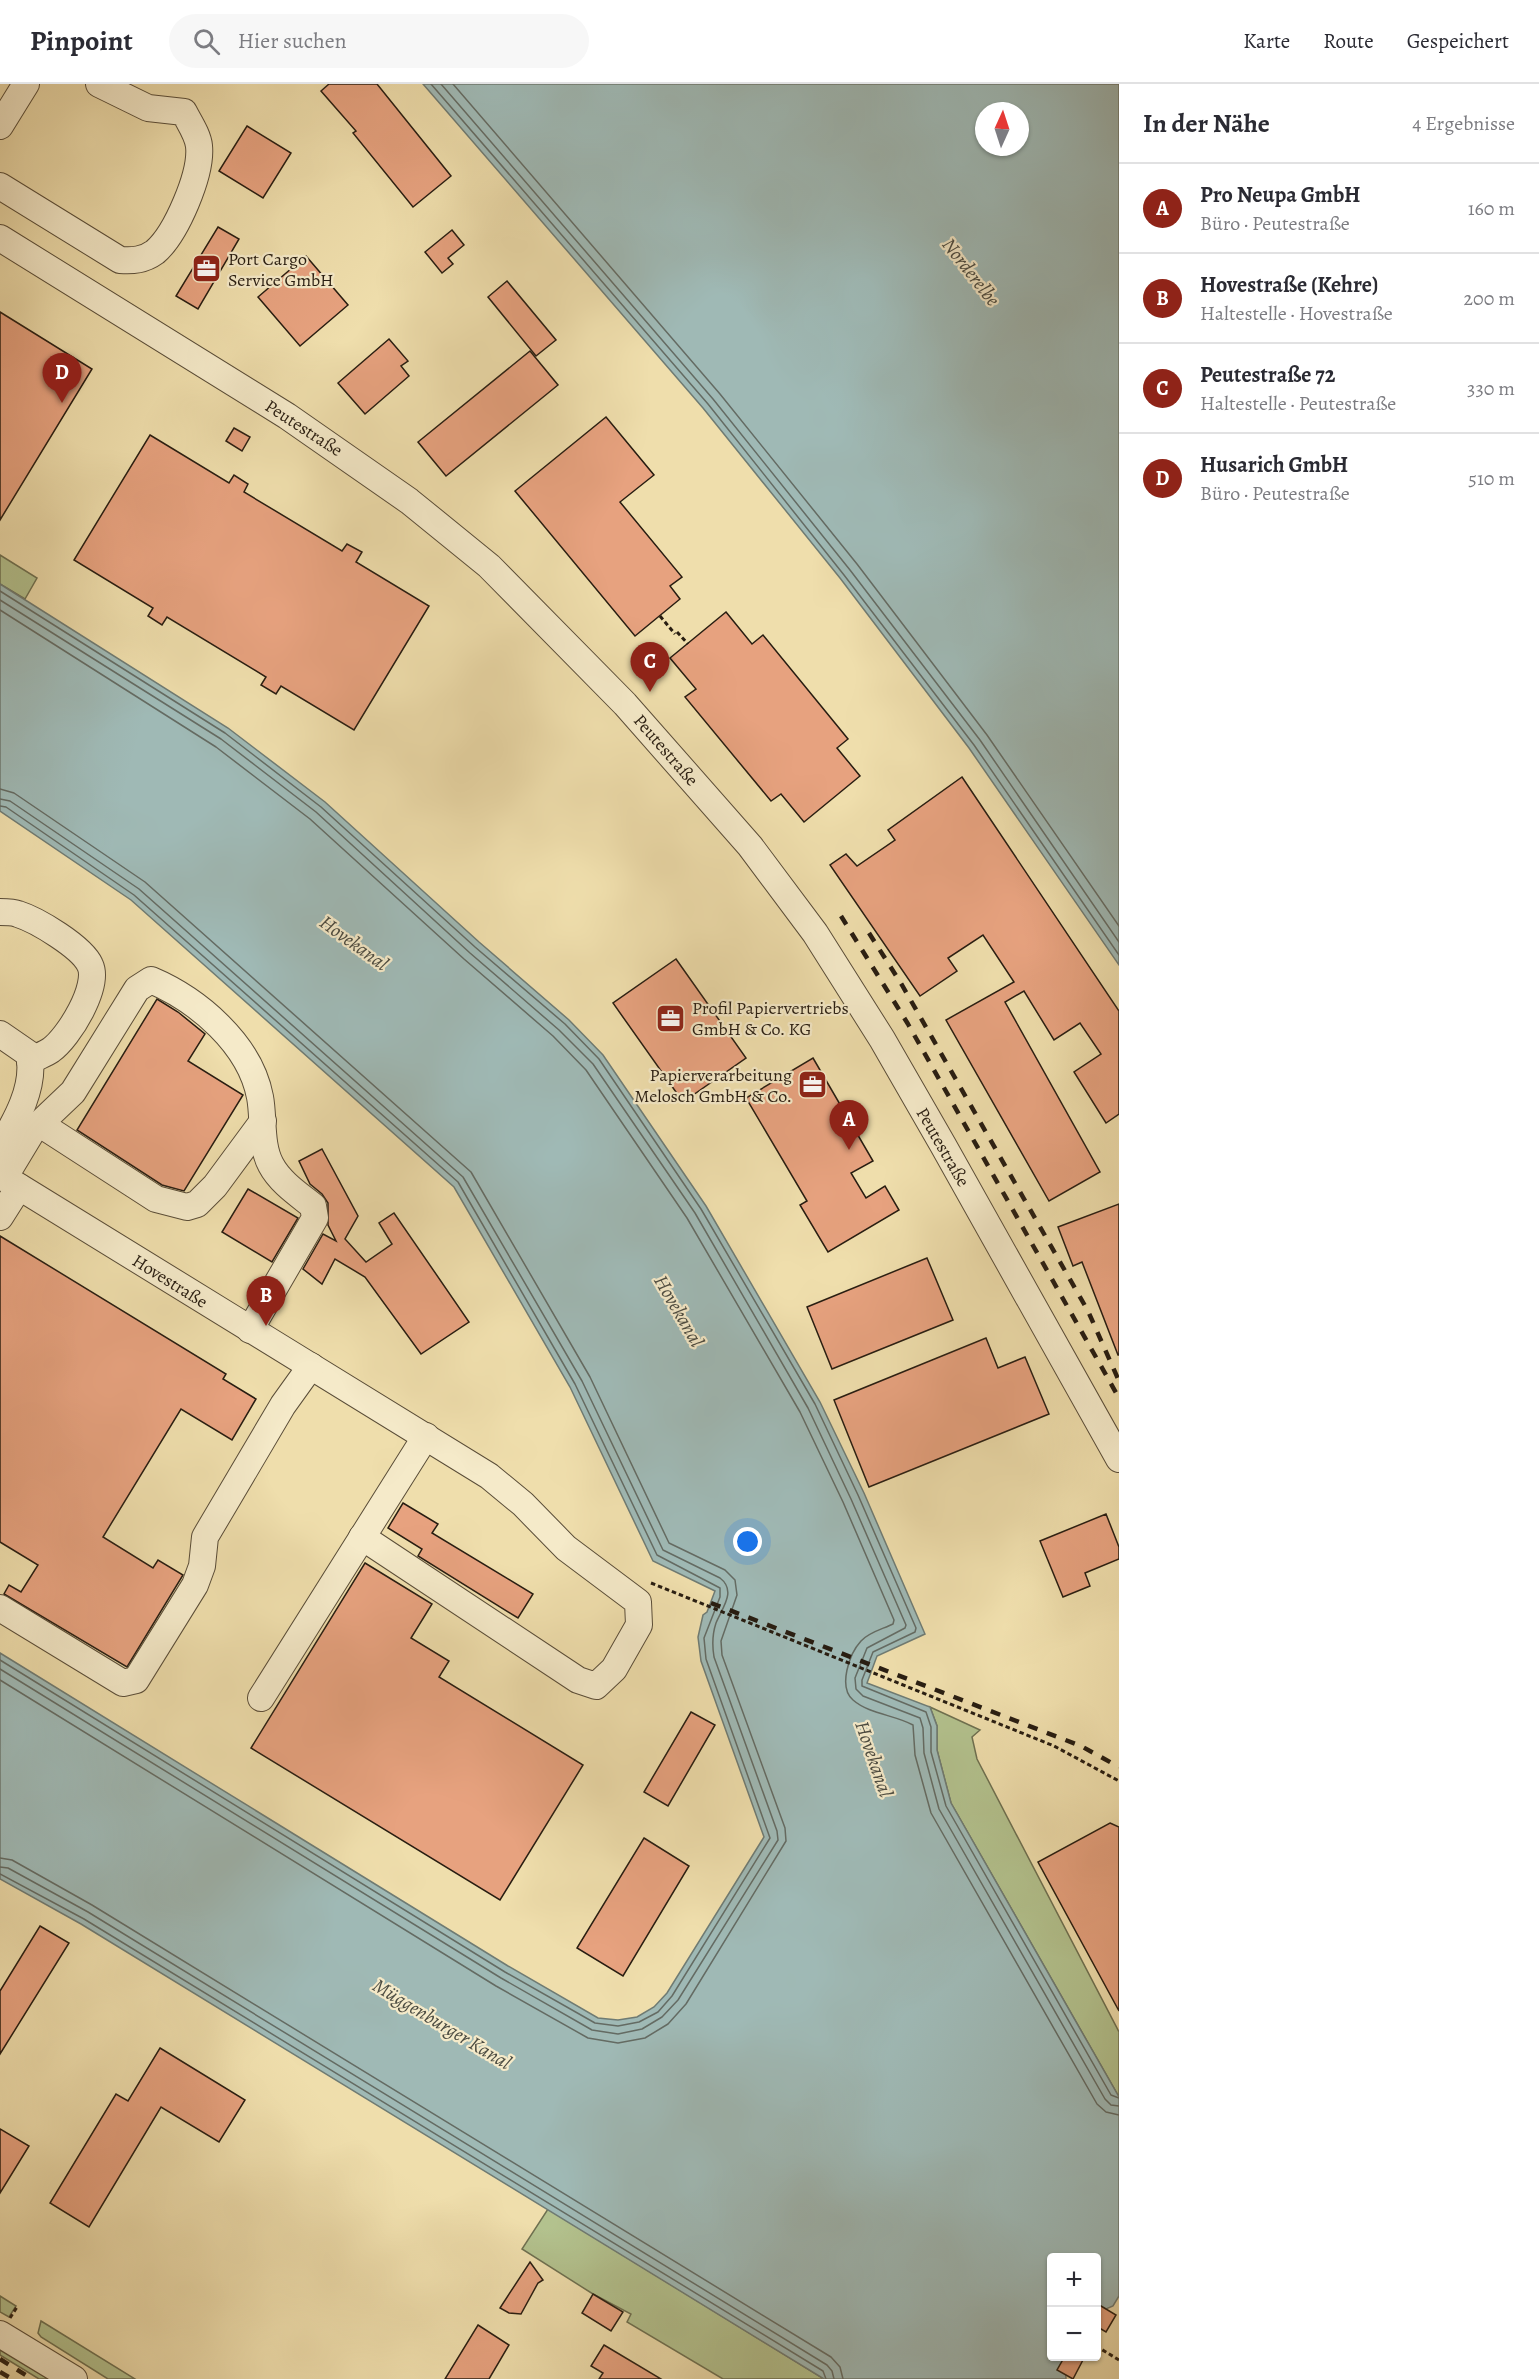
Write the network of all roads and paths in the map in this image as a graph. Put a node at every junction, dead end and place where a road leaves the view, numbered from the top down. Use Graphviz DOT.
graph roads {
  1 [pos="26,84"];
  2 [pos="99,84"];
  3 [pos="0,126"];
  4 [pos="0,186"];
  5 [pos="0,238"];
  6 [pos="660,616"];
  7 [pos="688,644"];
  8 [pos="0,912"];
  9 [pos="0,1034"];
  10 [pos="30,1061"];
  11 [pos="263,1121"];
  12 [pos="40,1124"];
  13 [pos="0,1147"];
  14 [pos="8,1180"];
  15 [pos="0,1217"];
  16 [pos="250,1330"];
  17 [pos="311,1366"];
  18 [pos="426,1436"];
  19 [pos="1119,1459"];
  20 [pos="362,1537"];
  21 [pos="709,1607"];
  22 [pos="0,1608"];
  23 [pos="261,1698"];
  24 [pos="1119,1781"];
  25 [pos="0,2334"];
  26 [pos="1101,2349"];
  27 [pos="1119,2360"];
  28 [pos="74,2379"];
  1 -- 3 [label="street"];
  2 -- 4 [label="street"];
  5 -- 19 [label="street, Peutestraße"];
  6 -- 7 [label="path"];
  8 -- 10 [label="street"];
  9 -- 10 [label="street"];
  10 -- 13 [label="street"];
  11 -- 12 [label="street"];
  11 -- 12 [label="street"];
  11 -- 16 [label="street"];
  12 -- 14 [label="street"];
  14 -- 15 [label="street"];
  14 -- 16 [label="street, Hovestraße"];
  16 -- 17 [label="street, Hovestraße"];
  17 -- 18 [label="street, Hovestraße"];
  17 -- 22 [label="street"];
  18 -- 20 [label="street"];
  18 -- 20 [label="street, Hovestraße"];
  20 -- 23 [label="street"];
  21 -- 24 [label="path"];
  25 -- 28 [label="street"];
  26 -- 27 [label="path"];
}
